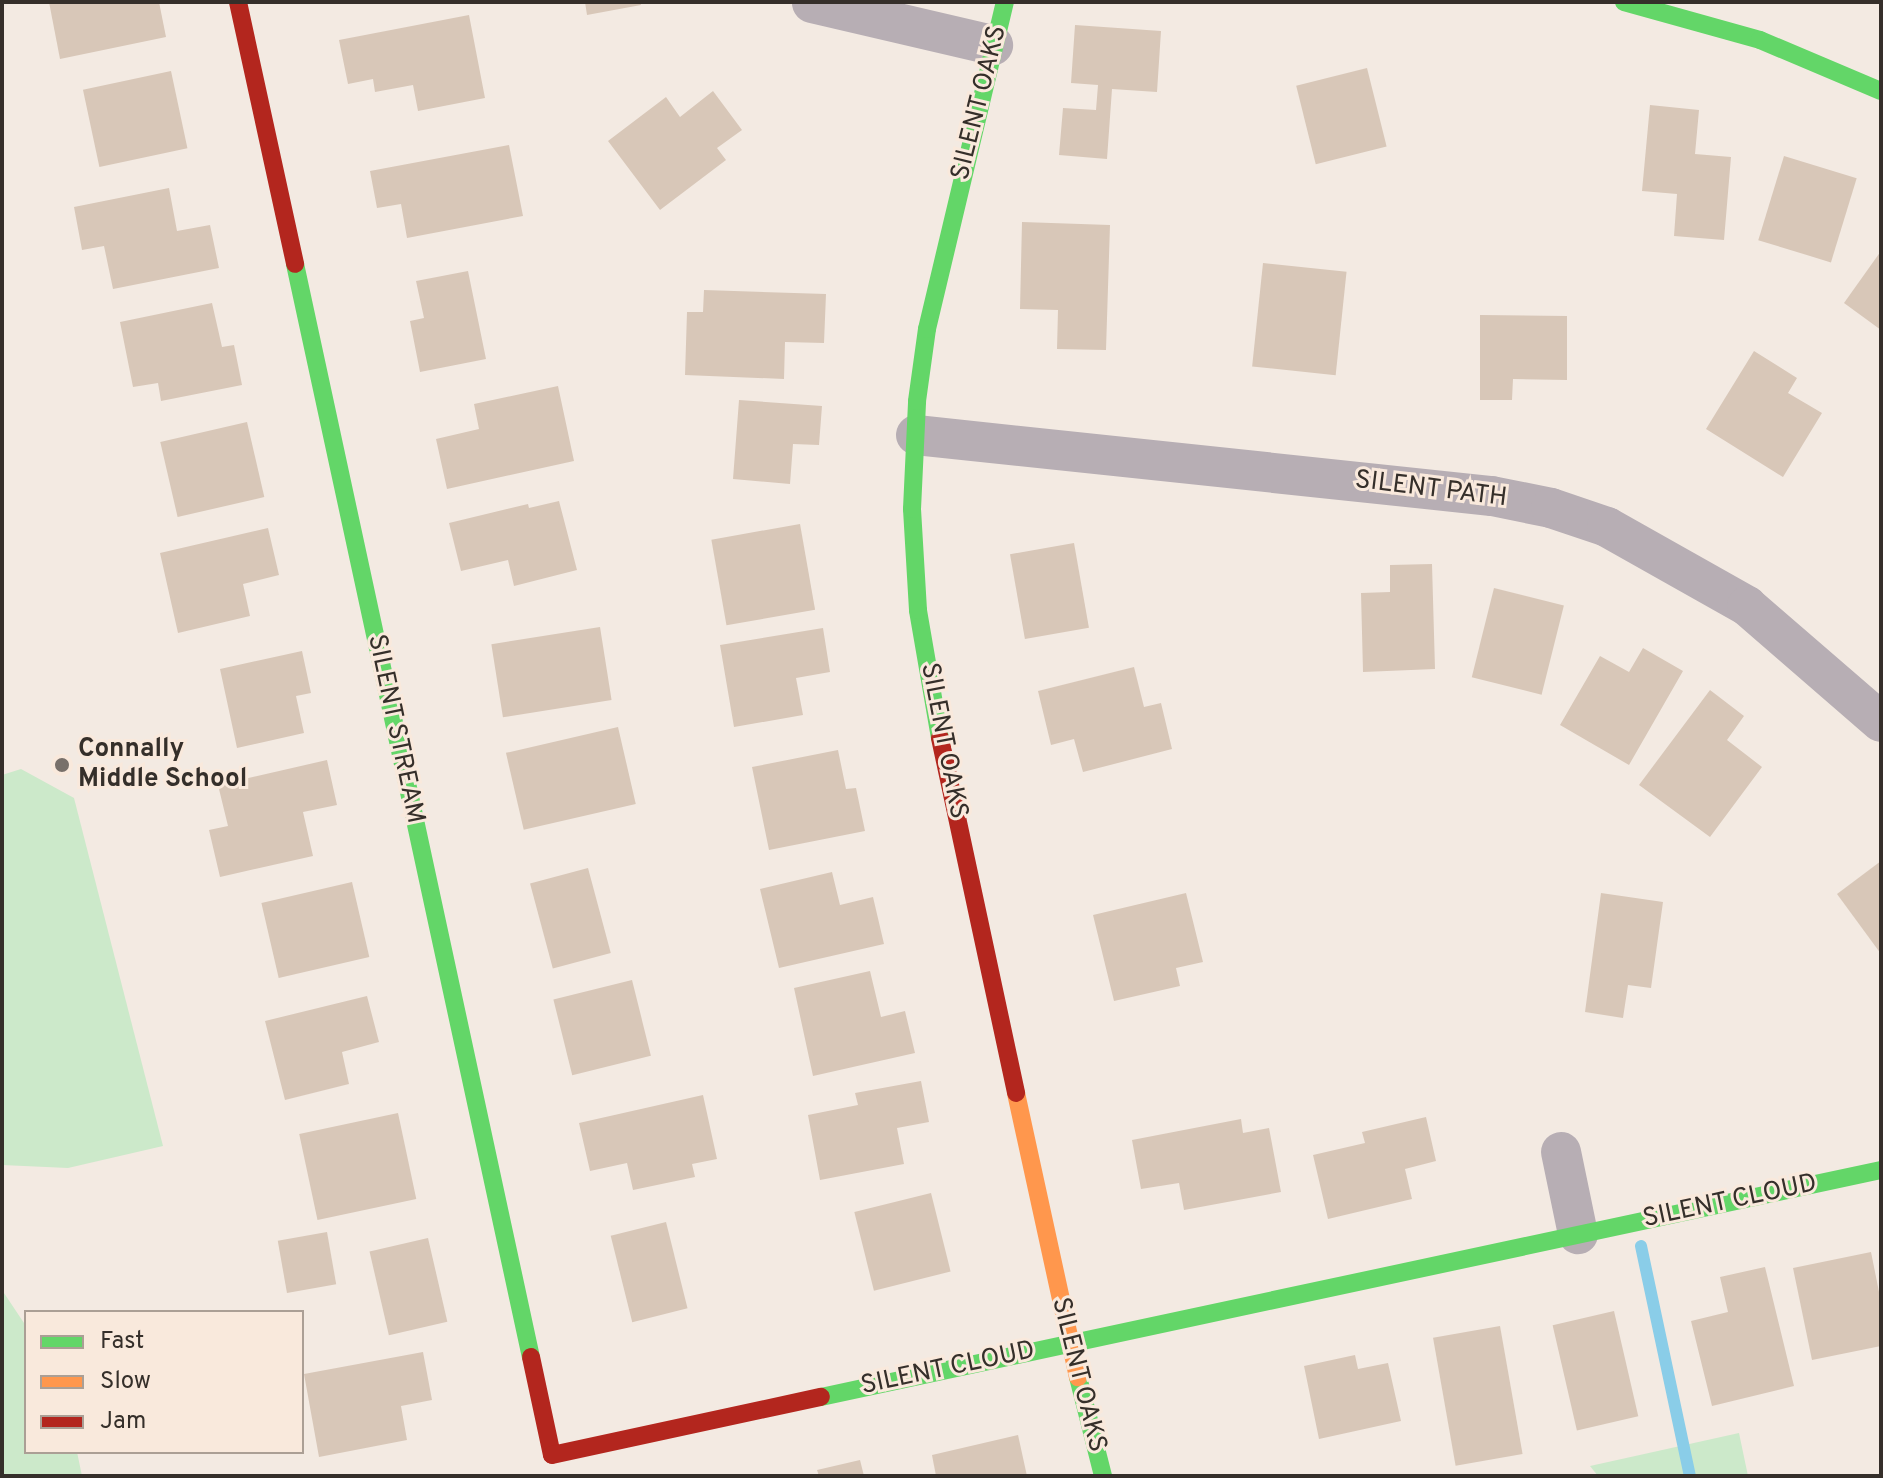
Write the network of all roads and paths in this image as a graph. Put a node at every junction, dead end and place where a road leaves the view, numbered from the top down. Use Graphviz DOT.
graph roads {
  1 [pos="238,2"];
  2 [pos="1005,2"];
  3 [pos="1624,2"];
  4 [pos="812,3"];
  5 [pos="993,45"];
  6 [pos="1881,91"];
  7 [pos="916,435"];
  8 [pos="1881,722"];
  9 [pos="1561,1152"];
  10 [pos="1881,1170"];
  11 [pos="1578,1234"];
  12 [pos="1069,1343"];
  13 [pos="552,1455"];
  14 [pos="1103,1476"];
  1 -- 13 [label="street, SILENT STREAM"];
  2 -- 5 [label="street, SILENT OAKS"];
  3 -- 6 [label="street"];
  4 -- 5 [label="street"];
  5 -- 7 [label="street, SILENT OAKS"];
  7 -- 8 [label="street, SILENT PATH"];
  7 -- 12 [label="street, SILENT OAKS"];
  9 -- 11 [label="street"];
  10 -- 11 [label="street, SILENT CLOUD"];
  11 -- 12 [label="street, SILENT CLOUD"];
  12 -- 13 [label="street, SILENT CLOUD"];
  12 -- 14 [label="street, SILENT OAKS"];
}
